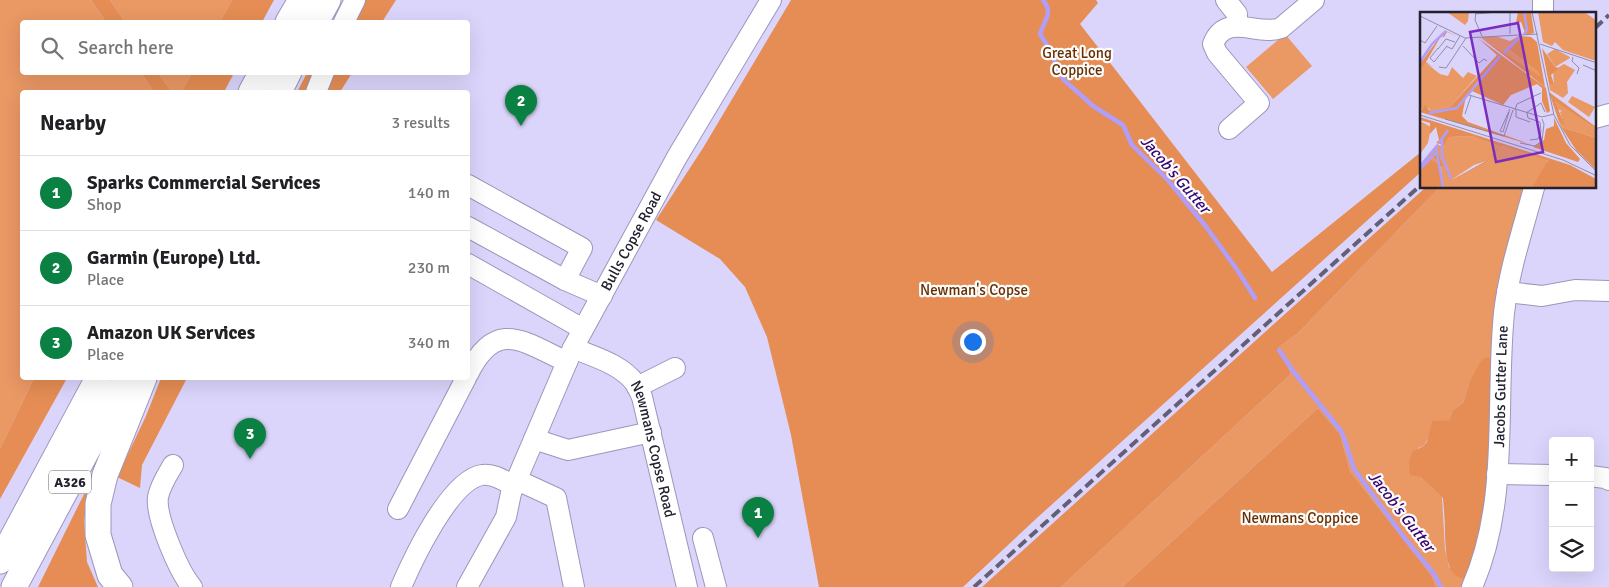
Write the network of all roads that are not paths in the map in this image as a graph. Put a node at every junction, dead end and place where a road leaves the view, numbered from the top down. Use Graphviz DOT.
graph roads {
  1 [pos="300,0"];
  2 [pos="328,0"];
  3 [pos="355,0"];
  4 [pos="771,0"];
  5 [pos="1226,0"];
  6 [pos="1314,0"];
  7 [pos="289,20"];
  8 [pos="317,20"];
  9 [pos="345,20"];
  10 [pos="1237,26"];
  11 [pos="260,75"];
  12 [pos="288,75"];
  13 [pos="323,75"];
  14 [pos="252,90"];
  15 [pos="280,90"];
  16 [pos="317,90"];
  17 [pos="1609,114"];
  18 [pos="1596,118"];
  19 [pos="1229,129"];
  20 [pos="470,186"];
  21 [pos="1534,189"];
  22 [pos="470,228"];
  23 [pos="470,265"];
  24 [pos="565,280"];
  25 [pos="1609,291"];
  26 [pos="1507,292"];
  27 [pos="602,296"];
  28 [pos="584,329"];
  29 [pos="570,355"];
  30 [pos="675,368"];
  31 [pos="470,370"];
  32 [pos="97,380"];
  33 [pos="125,380"];
  34 [pos="143,380"];
  35 [pos="465,380"];
  36 [pos="637,387"];
  37 [pos="651,432"];
  38 [pos="534,439"];
  39 [pos="173,465"];
  40 [pos="1497,474"];
  41 [pos="1549,475"];
  42 [pos="1594,477"];
  43 [pos="1609,480"];
  44 [pos="514,486"];
  45 [pos="398,509"];
  46 [pos="703,538"];
  47 [pos="0,561"];
  48 [pos="14,587"];
  49 [pos="120,587"];
  50 [pos="192,587"];
  51 [pos="400,587"];
  52 [pos="451,587"];
  53 [pos="467,587"];
  54 [pos="574,587"];
  55 [pos="686,587"];
  56 [pos="716,587"];
  57 [pos="1472,587"];
  1 -- 7 [label="main road"];
  2 -- 8 [label="main road"];
  3 -- 9 [label="street"];
  4 -- 27 [label="street, Bulls Copse Road"];
  5 -- 10 [label="street"];
  6 -- 10 [label="street"];
  10 -- 19 [label="street"];
  11 -- 14 [label="main road"];
  12 -- 15 [label="main road"];
  13 -- 16 [label="street"];
  17 -- 18 [label="street"];
  20 -- 24 [label="street"];
  21 -- 26 [label="street, Jacobs Gutter Lane"];
  22 -- 24 [label="street"];
  23 -- 28 [label="street"];
  24 -- 27 [label="street"];
  25 -- 26 [label="street"];
  26 -- 40 [label="street, Jacobs Gutter Lane"];
  27 -- 28 [label="street, Bulls Copse Road"];
  28 -- 29 [label="street, Bulls Copse Road"];
  29 -- 31 [label="street, Newmans Copse Road"];
  29 -- 36 [label="street, Newmans Copse Road"];
  29 -- 38 [label="street, Bulls Copse Road"];
  30 -- 36 [label="street"];
  32 -- 47 [label="main road, A326"];
  33 -- 48 [label="main road, A326"];
  34 -- 49 [label="main road"];
  35 -- 45 [label="street"];
  36 -- 37 [label="street, Newmans Copse Road"];
  37 -- 38 [label="street"];
  37 -- 55 [label="street, Newmans Copse Road"];
  38 -- 44 [label="street, Bulls Copse Road"];
  39 -- 50 [label="street"];
  40 -- 41 [label="street"];
  40 -- 57 [label="street, Jacobs Gutter Lane"];
  42 -- 43 [label="street"];
  44 -- 51 [label="street"];
  44 -- 52 [label="street, Bulls Copse Road"];
  44 -- 53 [label="street, Bulls Copse Road"];
  44 -- 54 [label="street"];
  46 -- 56 [label="street"];
}
